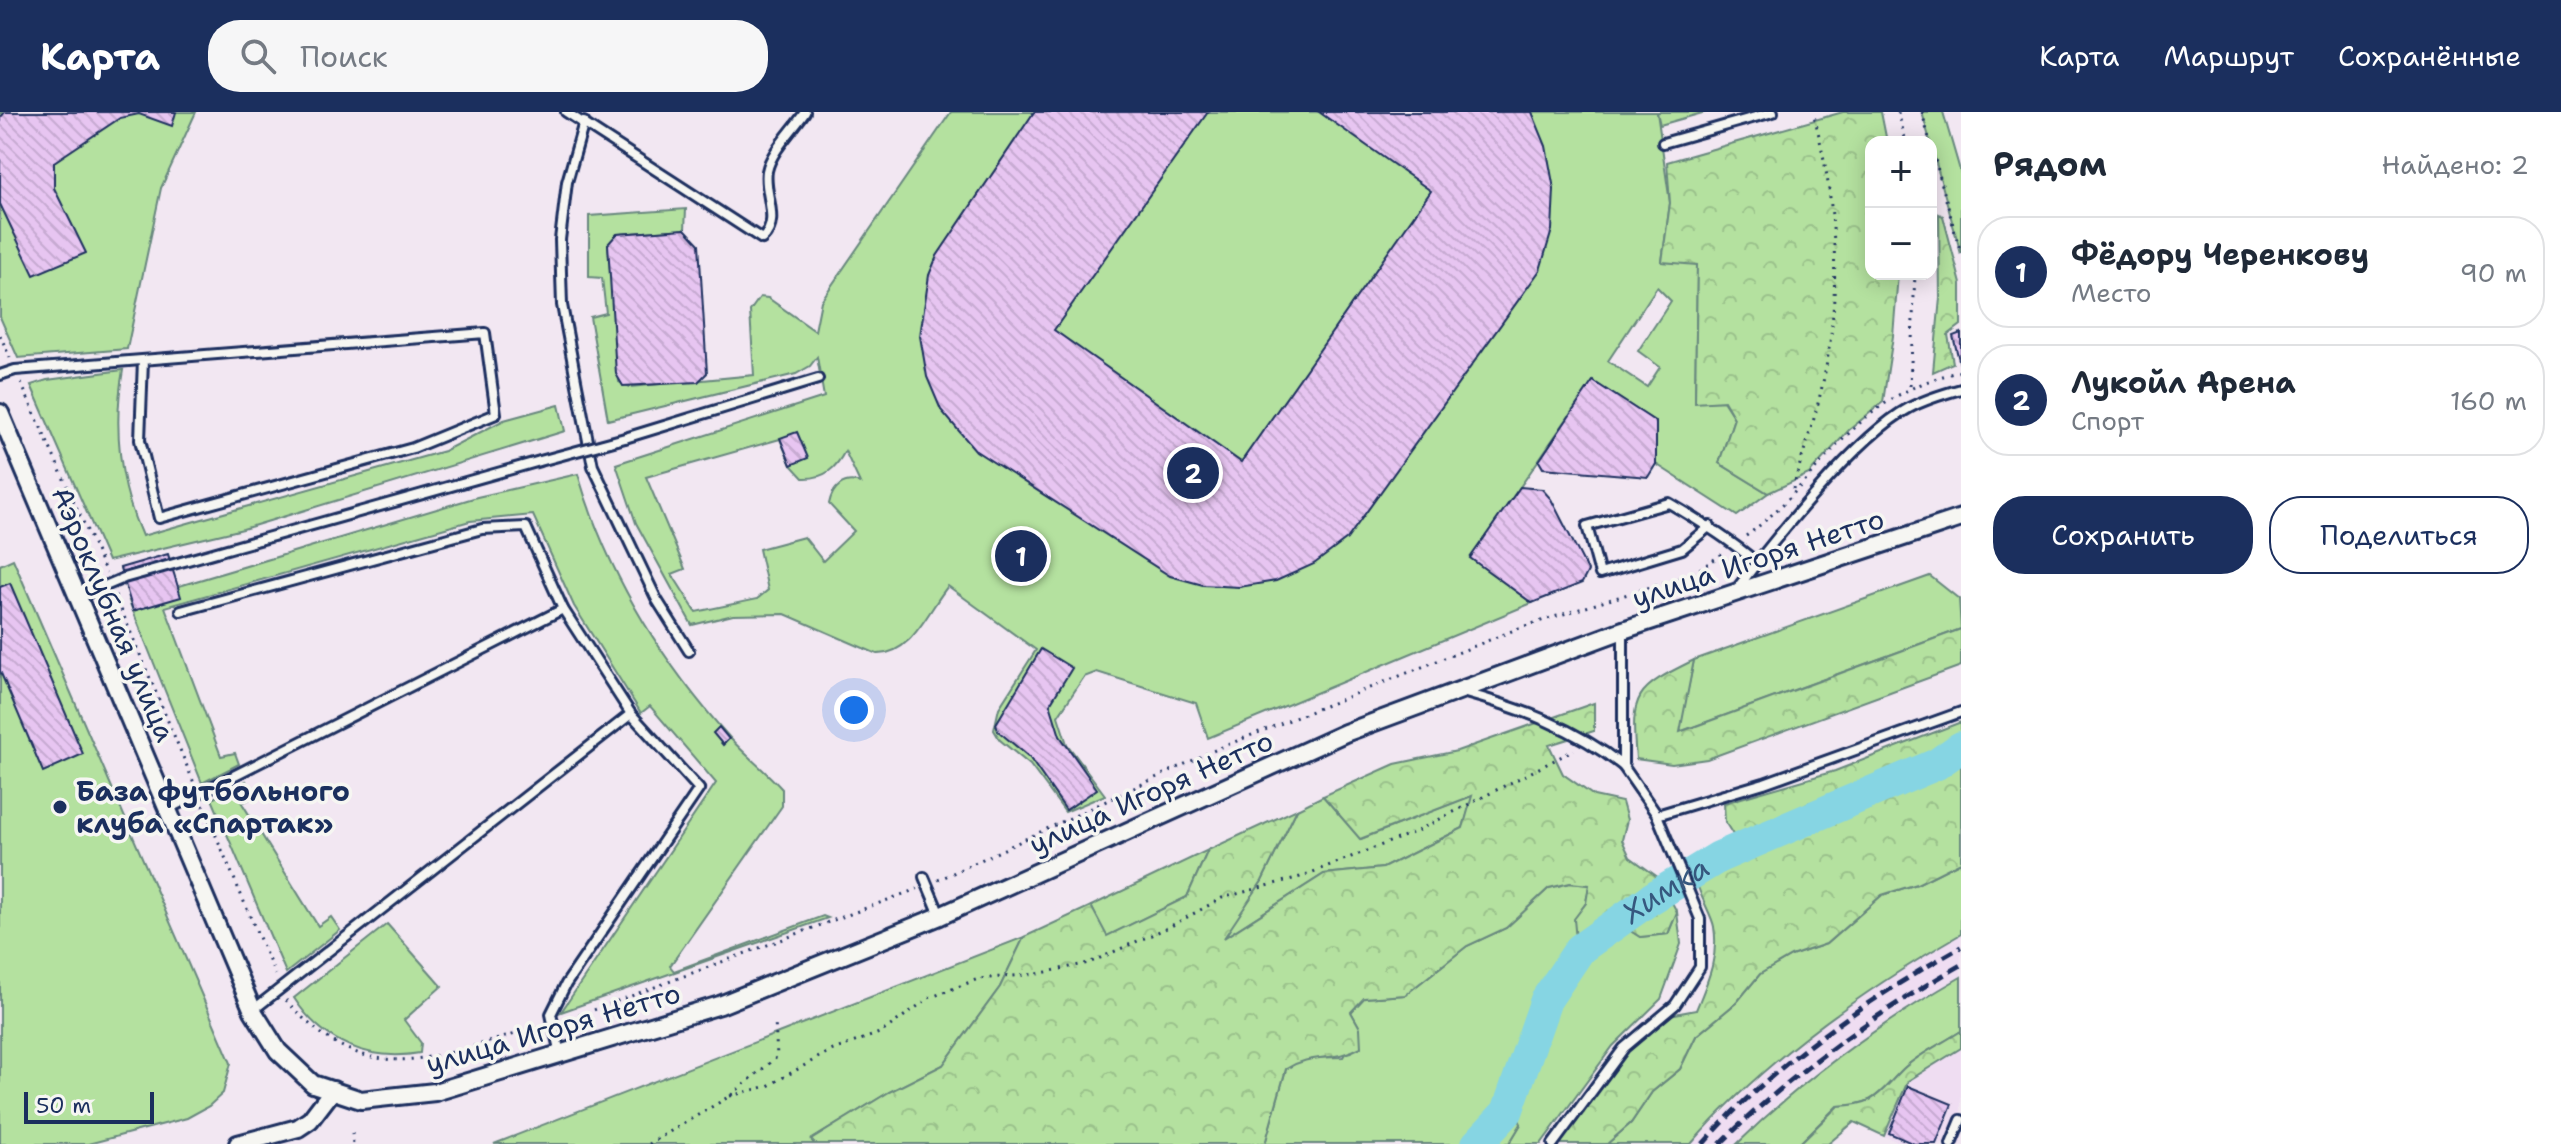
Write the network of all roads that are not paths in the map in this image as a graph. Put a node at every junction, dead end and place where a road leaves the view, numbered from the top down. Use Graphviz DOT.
graph roads {
  1 [pos="566,112"];
  2 [pos="805,112"];
  3 [pos="1773,112"];
  4 [pos="584,122"];
  5 [pos="1663,143"];
  6 [pos="143,360"];
  7 [pos="0,375"];
  8 [pos="818,379"];
  9 [pos="1961,389"];
  10 [pos="0,413"];
  11 [pos="1961,518"];
  12 [pos="1710,526"];
  13 [pos="1756,562"];
  14 [pos="1733,594"];
  15 [pos="79,597"];
  16 [pos="563,609"];
  17 [pos="181,611"];
  18 [pos="1623,630"];
  19 [pos="689,651"];
  20 [pos="1458,691"];
  21 [pos="1961,712"];
  22 [pos="631,714"];
  23 [pos="1623,766"];
  24 [pos="168,809"];
  25 [pos="1657,815"];
  26 [pos="926,881"];
  27 [pos="940,916"];
  28 [pos="253,1011"];
  29 [pos="560,1054"];
  30 [pos="333,1090"];
  31 [pos="361,1100"];
  32 [pos="1961,1120"];
  33 [pos="238,1144"];
  34 [pos="1553,1144"];
  35 [pos="1951,1144"];
  1 -- 4 [label="lane"];
  2 -- 4 [label="lane"];
  3 -- 5 [label="lane"];
  4 -- 19 [label="lane"];
  6 -- 6 [label="lane"];
  6 -- 7 [label="lane"];
  8 -- 15 [label="lane, bridge"];
  9 -- 13 [label="lane"];
  10 -- 15 [label="street, Аэроклубная улица"];
  11 -- 14 [label="street, улица Игоря Нетто"];
  12 -- 12 [label="lane"];
  12 -- 13 [label="lane"];
  13 -- 14 [label="lane"];
  14 -- 18 [label="street, улица Игоря Нетто"];
  15 -- 24 [label="street, Аэроклубная улица"];
  16 -- 17 [label="lane"];
  16 -- 22 [label="lane"];
  16 -- 24 [label="lane"];
  18 -- 20 [label="street, улица Игоря Нетто"];
  18 -- 23 [label="lane"];
  20 -- 23 [label="lane"];
  20 -- 27 [label="street, улица Игоря Нетто"];
  21 -- 25 [label="lane"];
  22 -- 28 [label="lane"];
  22 -- 29 [label="lane"];
  23 -- 25 [label="lane"];
  24 -- 28 [label="street, Аэроклубная улица"];
  25 -- 34 [label="lane"];
  26 -- 27 [label="lane"];
  27 -- 29 [label="street, улица Игоря Нетто"];
  28 -- 30 [label="street, Аэроклубная улица"];
  29 -- 31 [label="street, улица Игоря Нетто"];
  30 -- 31 [label="street, Аэроклубная улица"];
  30 -- 33 [label="street"];
  32 -- 35 [label="lane"];
}
